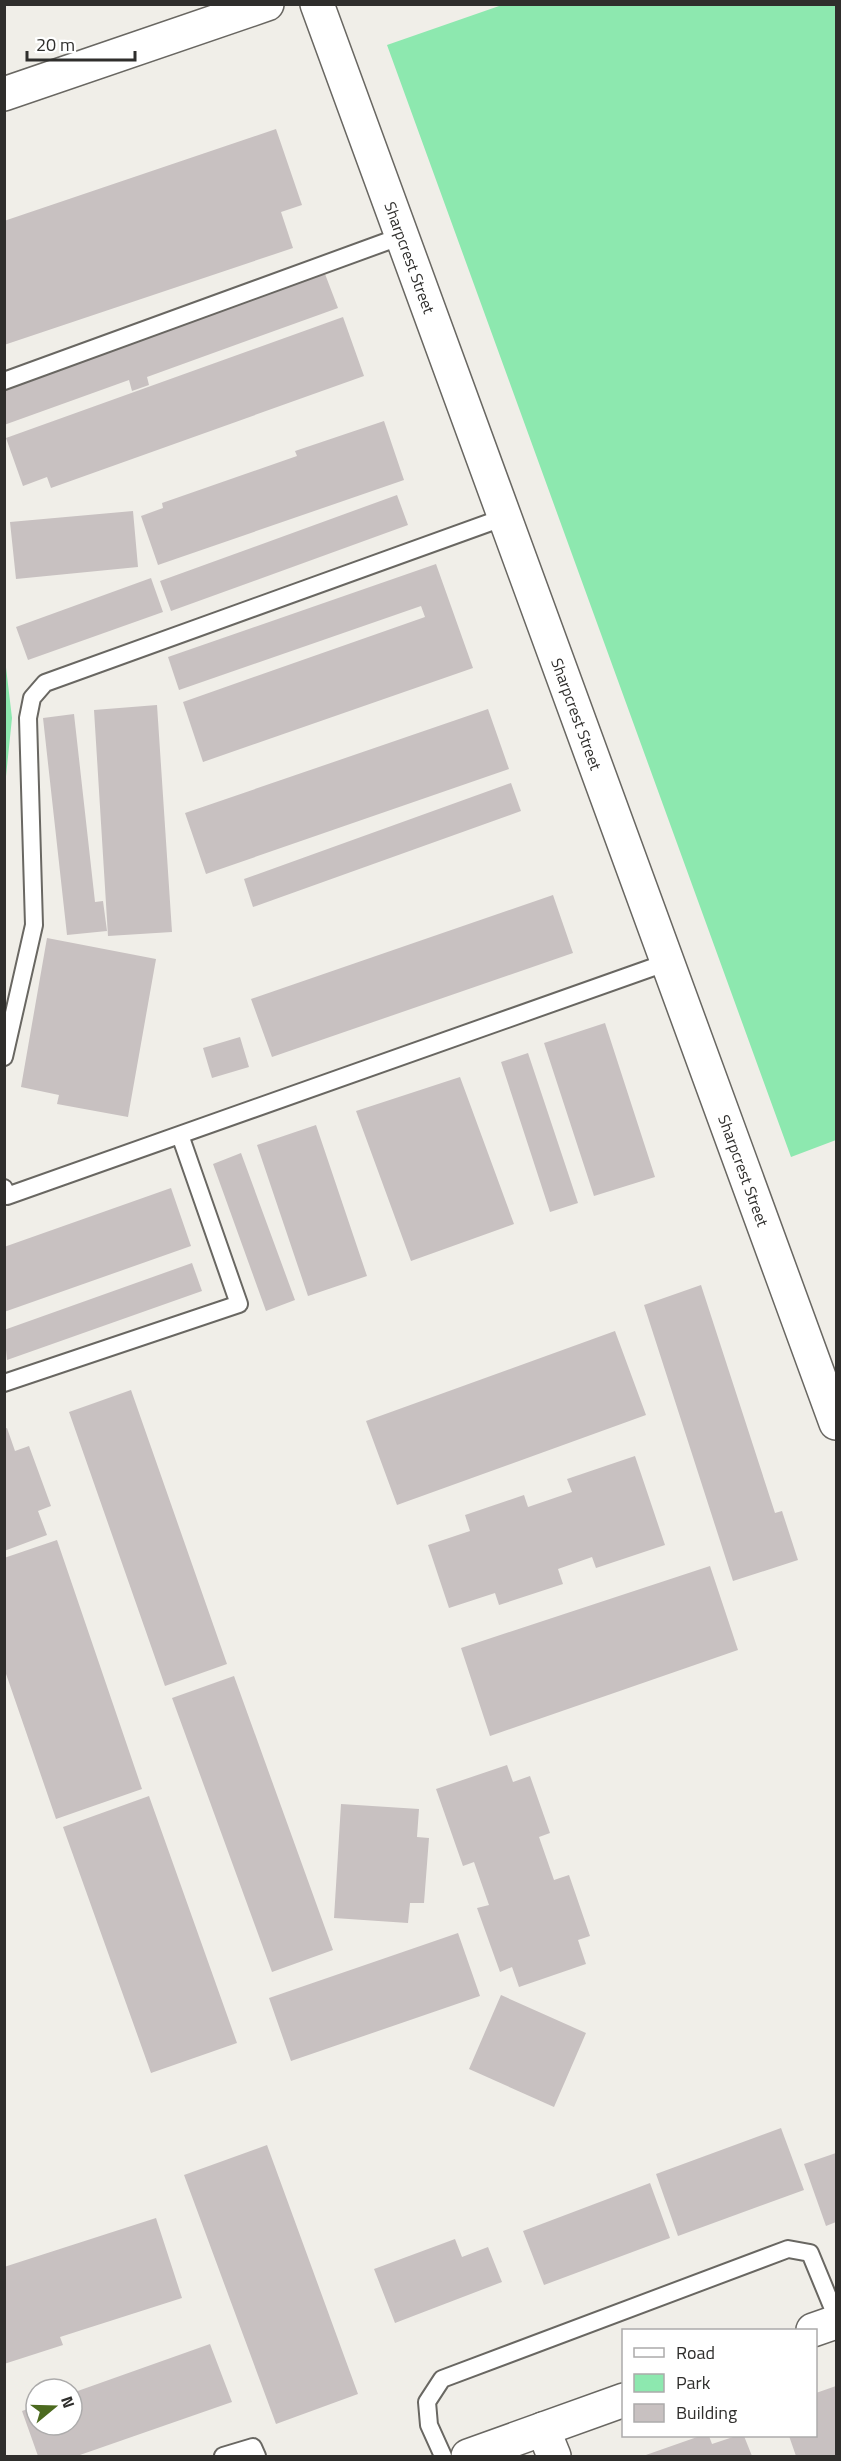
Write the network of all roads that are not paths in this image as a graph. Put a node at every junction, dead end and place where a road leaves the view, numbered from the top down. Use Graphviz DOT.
graph roads {
  1 [pos="267,4"];
  2 [pos="317,4"];
  3 [pos="4,94"];
  4 [pos="402,236"];
  5 [pos="4,381"];
  6 [pos="505,517"];
  7 [pos="668,962"];
  8 [pos="4,1057"];
  9 [pos="180,1134"];
  10 [pos="4,1188"];
  11 [pos="4,1383"];
  12 [pos="837,1423"];
  13 [pos="837,2316"];
  14 [pos="837,2322"];
  15 [pos="817,2330"];
  16 [pos="622,2401"];
  17 [pos="548,2443"];
  18 [pos="223,2457"];
  19 [pos="257,2457"];
  20 [pos="443,2457"];
  21 [pos="468,2457"];
  1 -- 3 [label="street"];
  2 -- 4 [label="street, Sharpcrest Street"];
  4 -- 5 [label="lane"];
  4 -- 6 [label="street, Sharpcrest Street"];
  6 -- 7 [label="street, Sharpcrest Street"];
  6 -- 8 [label="lane"];
  7 -- 9 [label="lane"];
  7 -- 12 [label="street, Sharpcrest Street"];
  9 -- 10 [label="lane"];
  9 -- 11 [label="lane"];
  13 -- 20 [label="lane"];
  14 -- 15 [label="street"];
  16 -- 17 [label="street"];
  17 -- 21 [label="street"];
  18 -- 19 [label="lane"];
}
